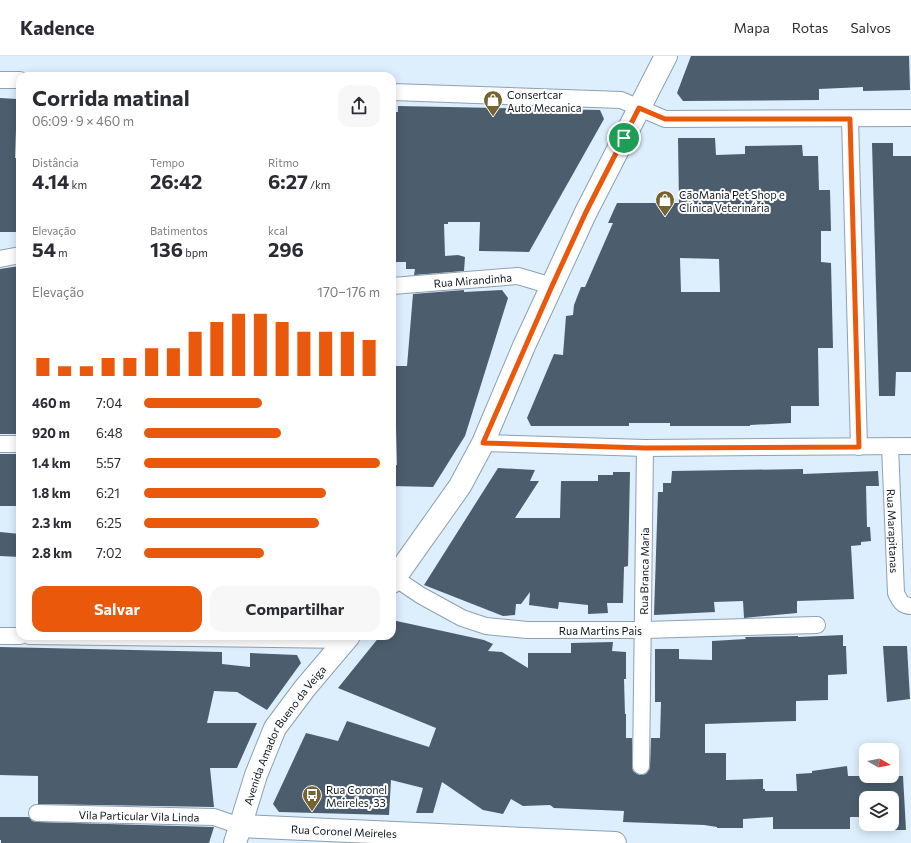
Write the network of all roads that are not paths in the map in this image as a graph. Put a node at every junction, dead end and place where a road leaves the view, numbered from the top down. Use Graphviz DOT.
graph roads {
  1 [pos="666,56"];
  2 [pos="0,80"];
  3 [pos="16,80"];
  4 [pos="396,92"];
  5 [pos="639,108"];
  6 [pos="911,118"];
  7 [pos="850,119"];
  8 [pos="16,256"];
  9 [pos="0,259"];
  10 [pos="396,286"];
  11 [pos="552,286"];
  12 [pos="483,443"];
  13 [pos="0,444"];
  14 [pos="16,444"];
  15 [pos="890,446"];
  16 [pos="911,446"];
  17 [pos="859,447"];
  18 [pos="645,448"];
  19 [pos="396,577"];
  20 [pos="396,581"];
  21 [pos="911,606"];
  22 [pos="818,625"];
  23 [pos="644,630"];
  24 [pos="0,636"];
  25 [pos="16,636"];
  26 [pos="346,640"];
  27 [pos="641,766"];
  28 [pos="37,813"];
  29 [pos="237,835"];
  30 [pos="615,843"];
  1 -- 5 [label="main road"];
  2 -- 3 [label="street"];
  4 -- 5 [label="street"];
  5 -- 7 [label="street"];
  5 -- 11 [label="main road"];
  6 -- 7 [label="street"];
  7 -- 17 [label="street"];
  8 -- 9 [label="street"];
  10 -- 11 [label="street, Rua Mirandinha"];
  11 -- 12 [label="main road"];
  12 -- 18 [label="street"];
  12 -- 19 [label="main road"];
  13 -- 14 [label="street"];
  15 -- 16 [label="street"];
  15 -- 17 [label="street"];
  15 -- 21 [label="street, Rua Marapitanas"];
  17 -- 18 [label="street"];
  18 -- 23 [label="street, Rua Branca Maria"];
  20 -- 23 [label="street, Rua Martins Pais"];
  22 -- 23 [label="street, Rua Martins Pais"];
  23 -- 27 [label="street, Rua Branca Maria"];
  24 -- 25 [label="street"];
  26 -- 29 [label="main road, Avenida Amador Bueno da Veiga"];
  28 -- 29 [label="street, Vila Particular Vila Linda"];
  29 -- 30 [label="main road, Rua Coronel Meireles"];
}
